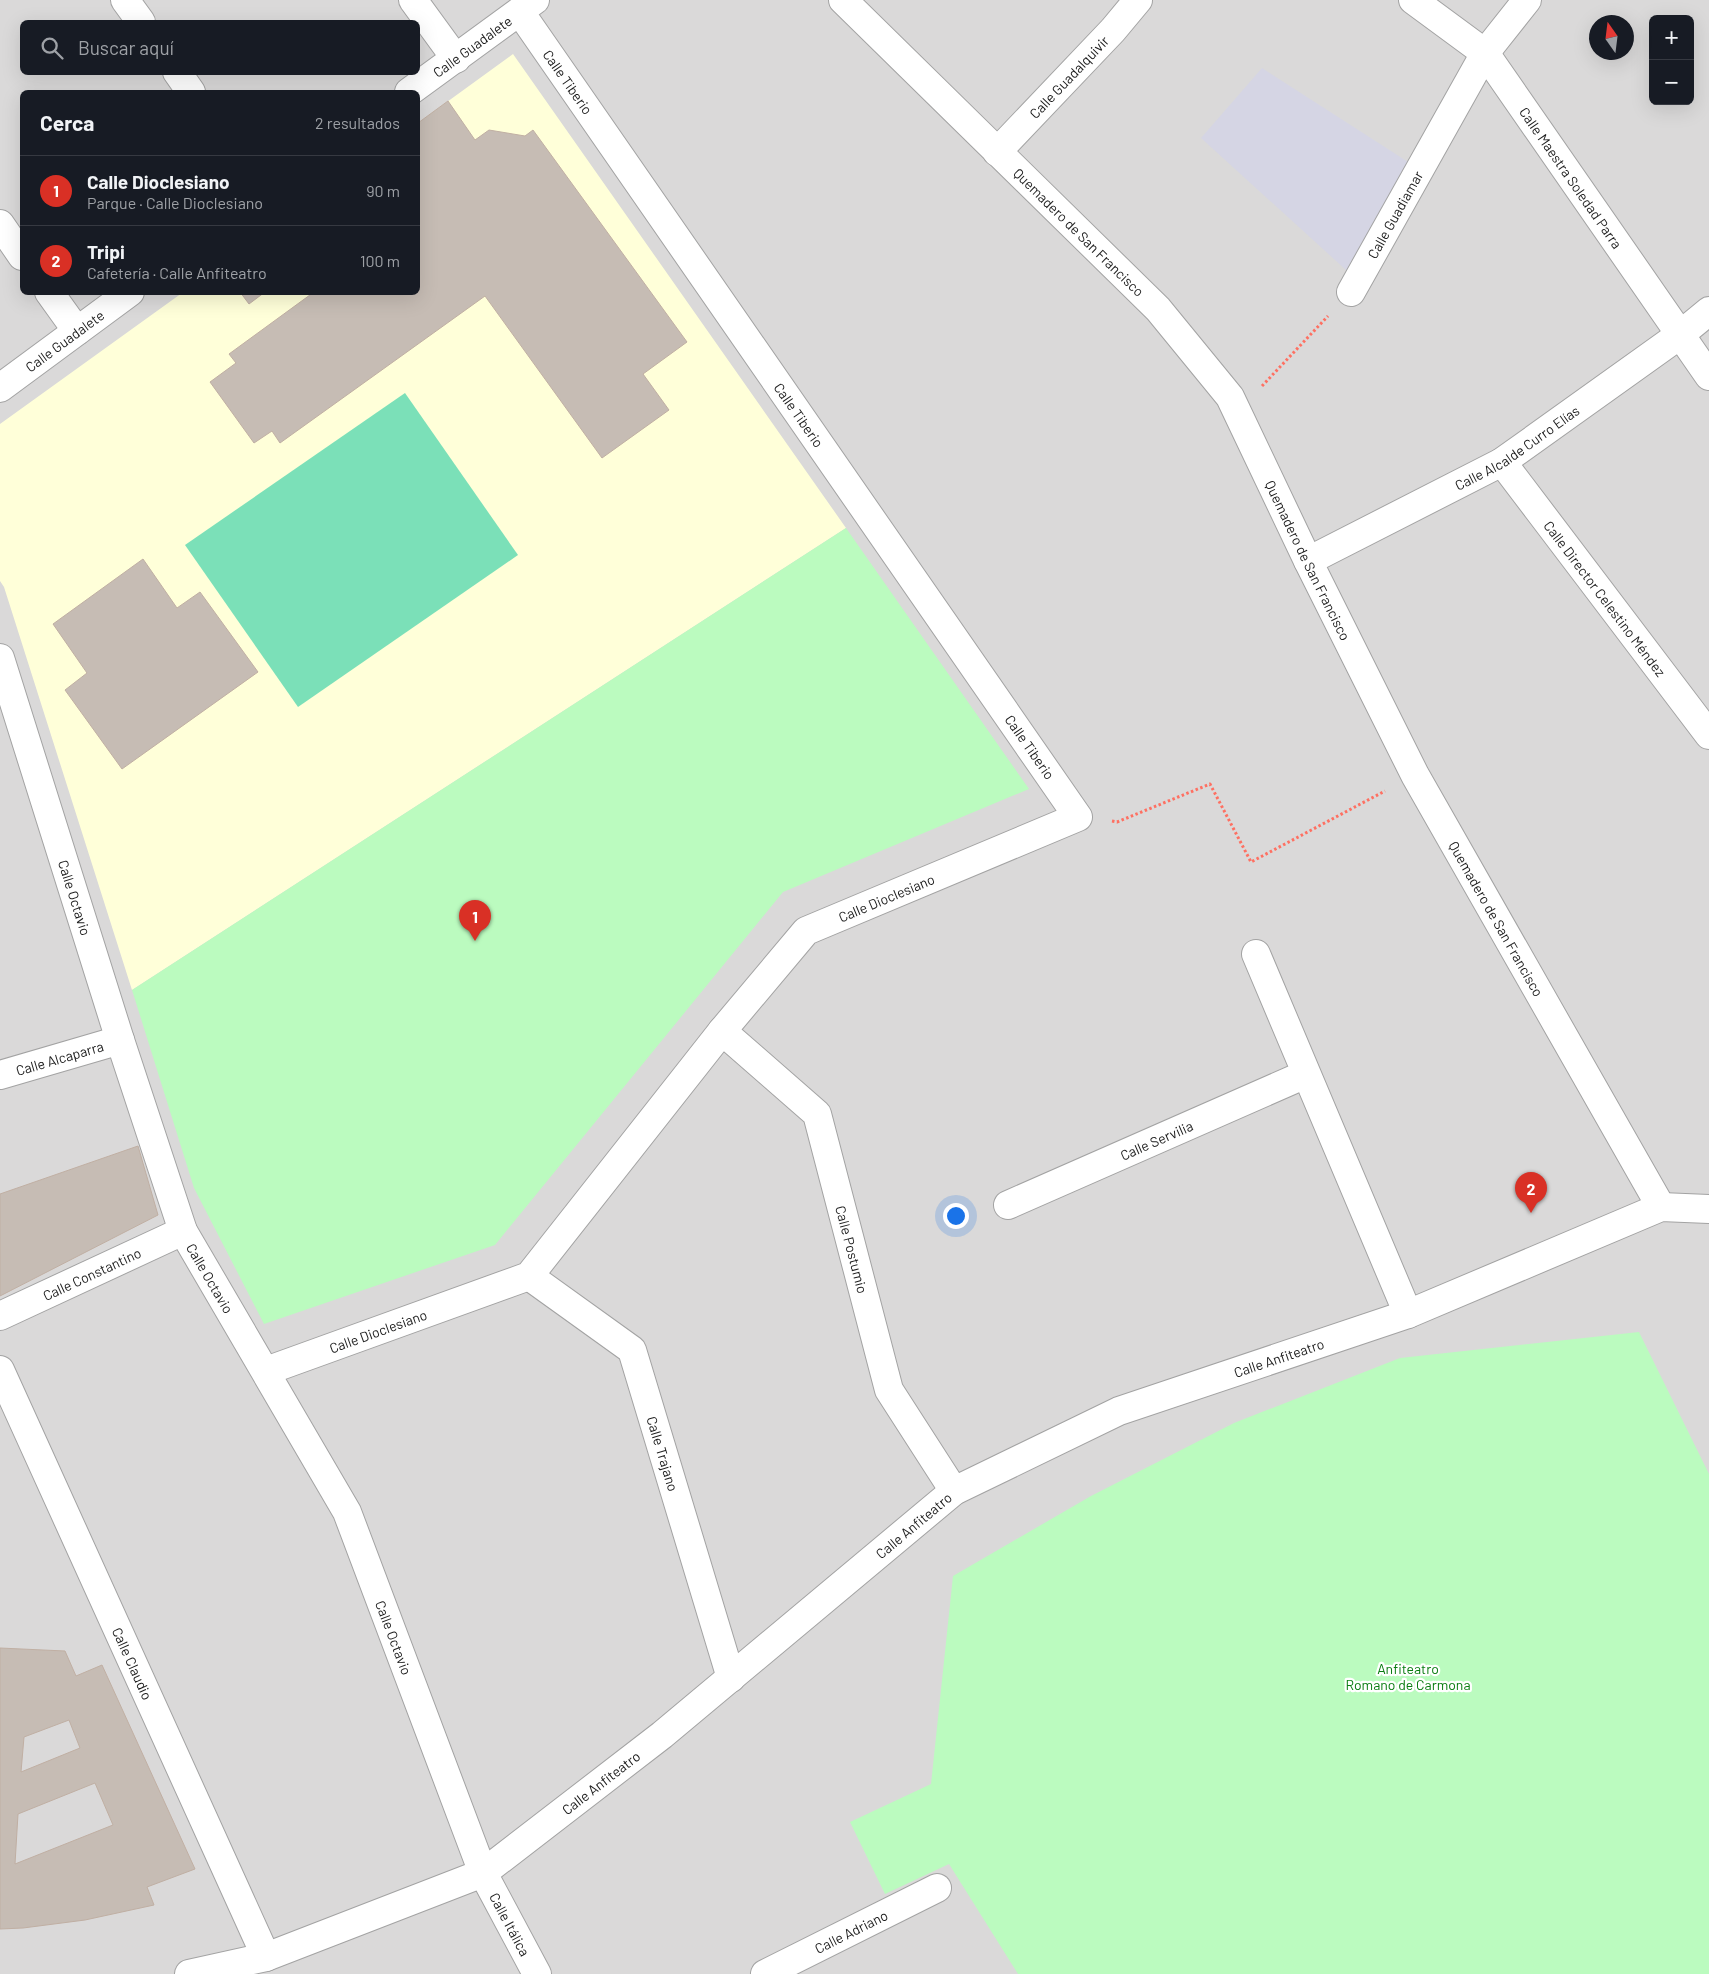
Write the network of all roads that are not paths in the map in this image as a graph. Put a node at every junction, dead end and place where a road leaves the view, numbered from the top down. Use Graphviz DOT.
graph roads {
  1 [pos="124,0"];
  2 [pos="413,0"];
  3 [pos="843,0"];
  4 [pos="1138,0"];
  5 [pos="1413,0"];
  6 [pos="1527,0"];
  7 [pos="527,6"];
  8 [pos="139,20"];
  9 [pos="1484,53"];
  10 [pos="456,59"];
  11 [pos="179,75"];
  12 [pos="190,90"];
  13 [pos="412,90"];
  14 [pos="996,152"];
  15 [pos="0,224"];
  16 [pos="20,253"];
  17 [pos="1351,292"];
  18 [pos="51,295"];
  19 [pos="126,295"];
  20 [pos="1709,311"];
  21 [pos="76,331"];
  22 [pos="1680,334"];
  23 [pos="1709,376"];
  24 [pos="0,388"];
  25 [pos="1502,462"];
  26 [pos="1308,561"];
  27 [pos="0,658"];
  28 [pos="1709,735"];
  29 [pos="1078,817"];
  30 [pos="1256,954"];
  31 [pos="722,1031"];
  32 [pos="120,1040"];
  33 [pos="1306,1074"];
  34 [pos="0,1075"];
  35 [pos="1008,1205"];
  36 [pos="1661,1208"];
  37 [pos="1709,1209"];
  38 [pos="183,1230"];
  39 [pos="529,1276"];
  40 [pos="1408,1314"];
  41 [pos="0,1316"];
  42 [pos="0,1370"];
  43 [pos="266,1371"];
  44 [pos="954,1492"];
  45 [pos="731,1678"];
  46 [pos="483,1873"];
  47 [pos="937,1888"];
  48 [pos="266,1957"];
  49 [pos="189,1974"];
  50 [pos="537,1974"];
  51 [pos="765,1974"];
  1 -- 8 [label="street"];
  2 -- 10 [label="street"];
  3 -- 14 [label="street, Quemadero de San Francisco"];
  4 -- 14 [label="street, Calle Guadalquivir"];
  5 -- 9 [label="street, Calle Maestra Soledad Parra"];
  6 -- 9 [label="street, Calle Guadiamar"];
  7 -- 10 [label="street, Calle Guadalete"];
  7 -- 29 [label="street, Calle Tiberio"];
  9 -- 17 [label="street, Calle Guadiamar"];
  9 -- 22 [label="street, Calle Maestra Soledad Parra"];
  10 -- 13 [label="street, Calle Guadalete"];
  11 -- 12 [label="street"];
  14 -- 26 [label="street, Quemadero de San Francisco"];
  15 -- 16 [label="street"];
  18 -- 21 [label="street"];
  19 -- 21 [label="street, Calle Guadalete"];
  20 -- 22 [label="street, Calle Alcalde Curro Elías"];
  21 -- 24 [label="street, Calle Guadalete"];
  22 -- 23 [label="street, Calle Maestra Soledad Parra"];
  22 -- 25 [label="street, Calle Alcalde Curro Elías"];
  25 -- 26 [label="street, Calle Alcalde Curro Elías"];
  25 -- 28 [label="street, Calle Director Celestino Méndez"];
  26 -- 36 [label="street, Quemadero de San Francisco"];
  27 -- 32 [label="street, Calle Octavio"];
  29 -- 31 [label="street, Calle Dioclesiano"];
  30 -- 33 [label="street"];
  31 -- 39 [label="street, Calle Dioclesiano"];
  31 -- 44 [label="street, Calle Postumio"];
  32 -- 34 [label="street, Calle Alcaparra"];
  32 -- 38 [label="street, Calle Octavio"];
  33 -- 35 [label="street, Calle Servilia"];
  33 -- 40 [label="street"];
  36 -- 37 [label="street, Calle Anfiteatro"];
  36 -- 40 [label="street, Calle Anfiteatro"];
  38 -- 41 [label="street, Calle Constantino"];
  38 -- 43 [label="street, Calle Octavio"];
  39 -- 43 [label="street, Calle Dioclesiano"];
  39 -- 45 [label="street, Calle Trajano"];
  40 -- 44 [label="street, Calle Anfiteatro"];
  42 -- 48 [label="street, Calle Claudio"];
  43 -- 46 [label="street, Calle Octavio"];
  44 -- 45 [label="street, Calle Anfiteatro"];
  45 -- 46 [label="street, Calle Anfiteatro"];
  46 -- 48 [label="street, Calle Anfiteatro"];
  46 -- 50 [label="street, Calle Itálica"];
  47 -- 51 [label="street, Calle Adriano"];
  48 -- 49 [label="street, Calle Anfiteatro"];
}
